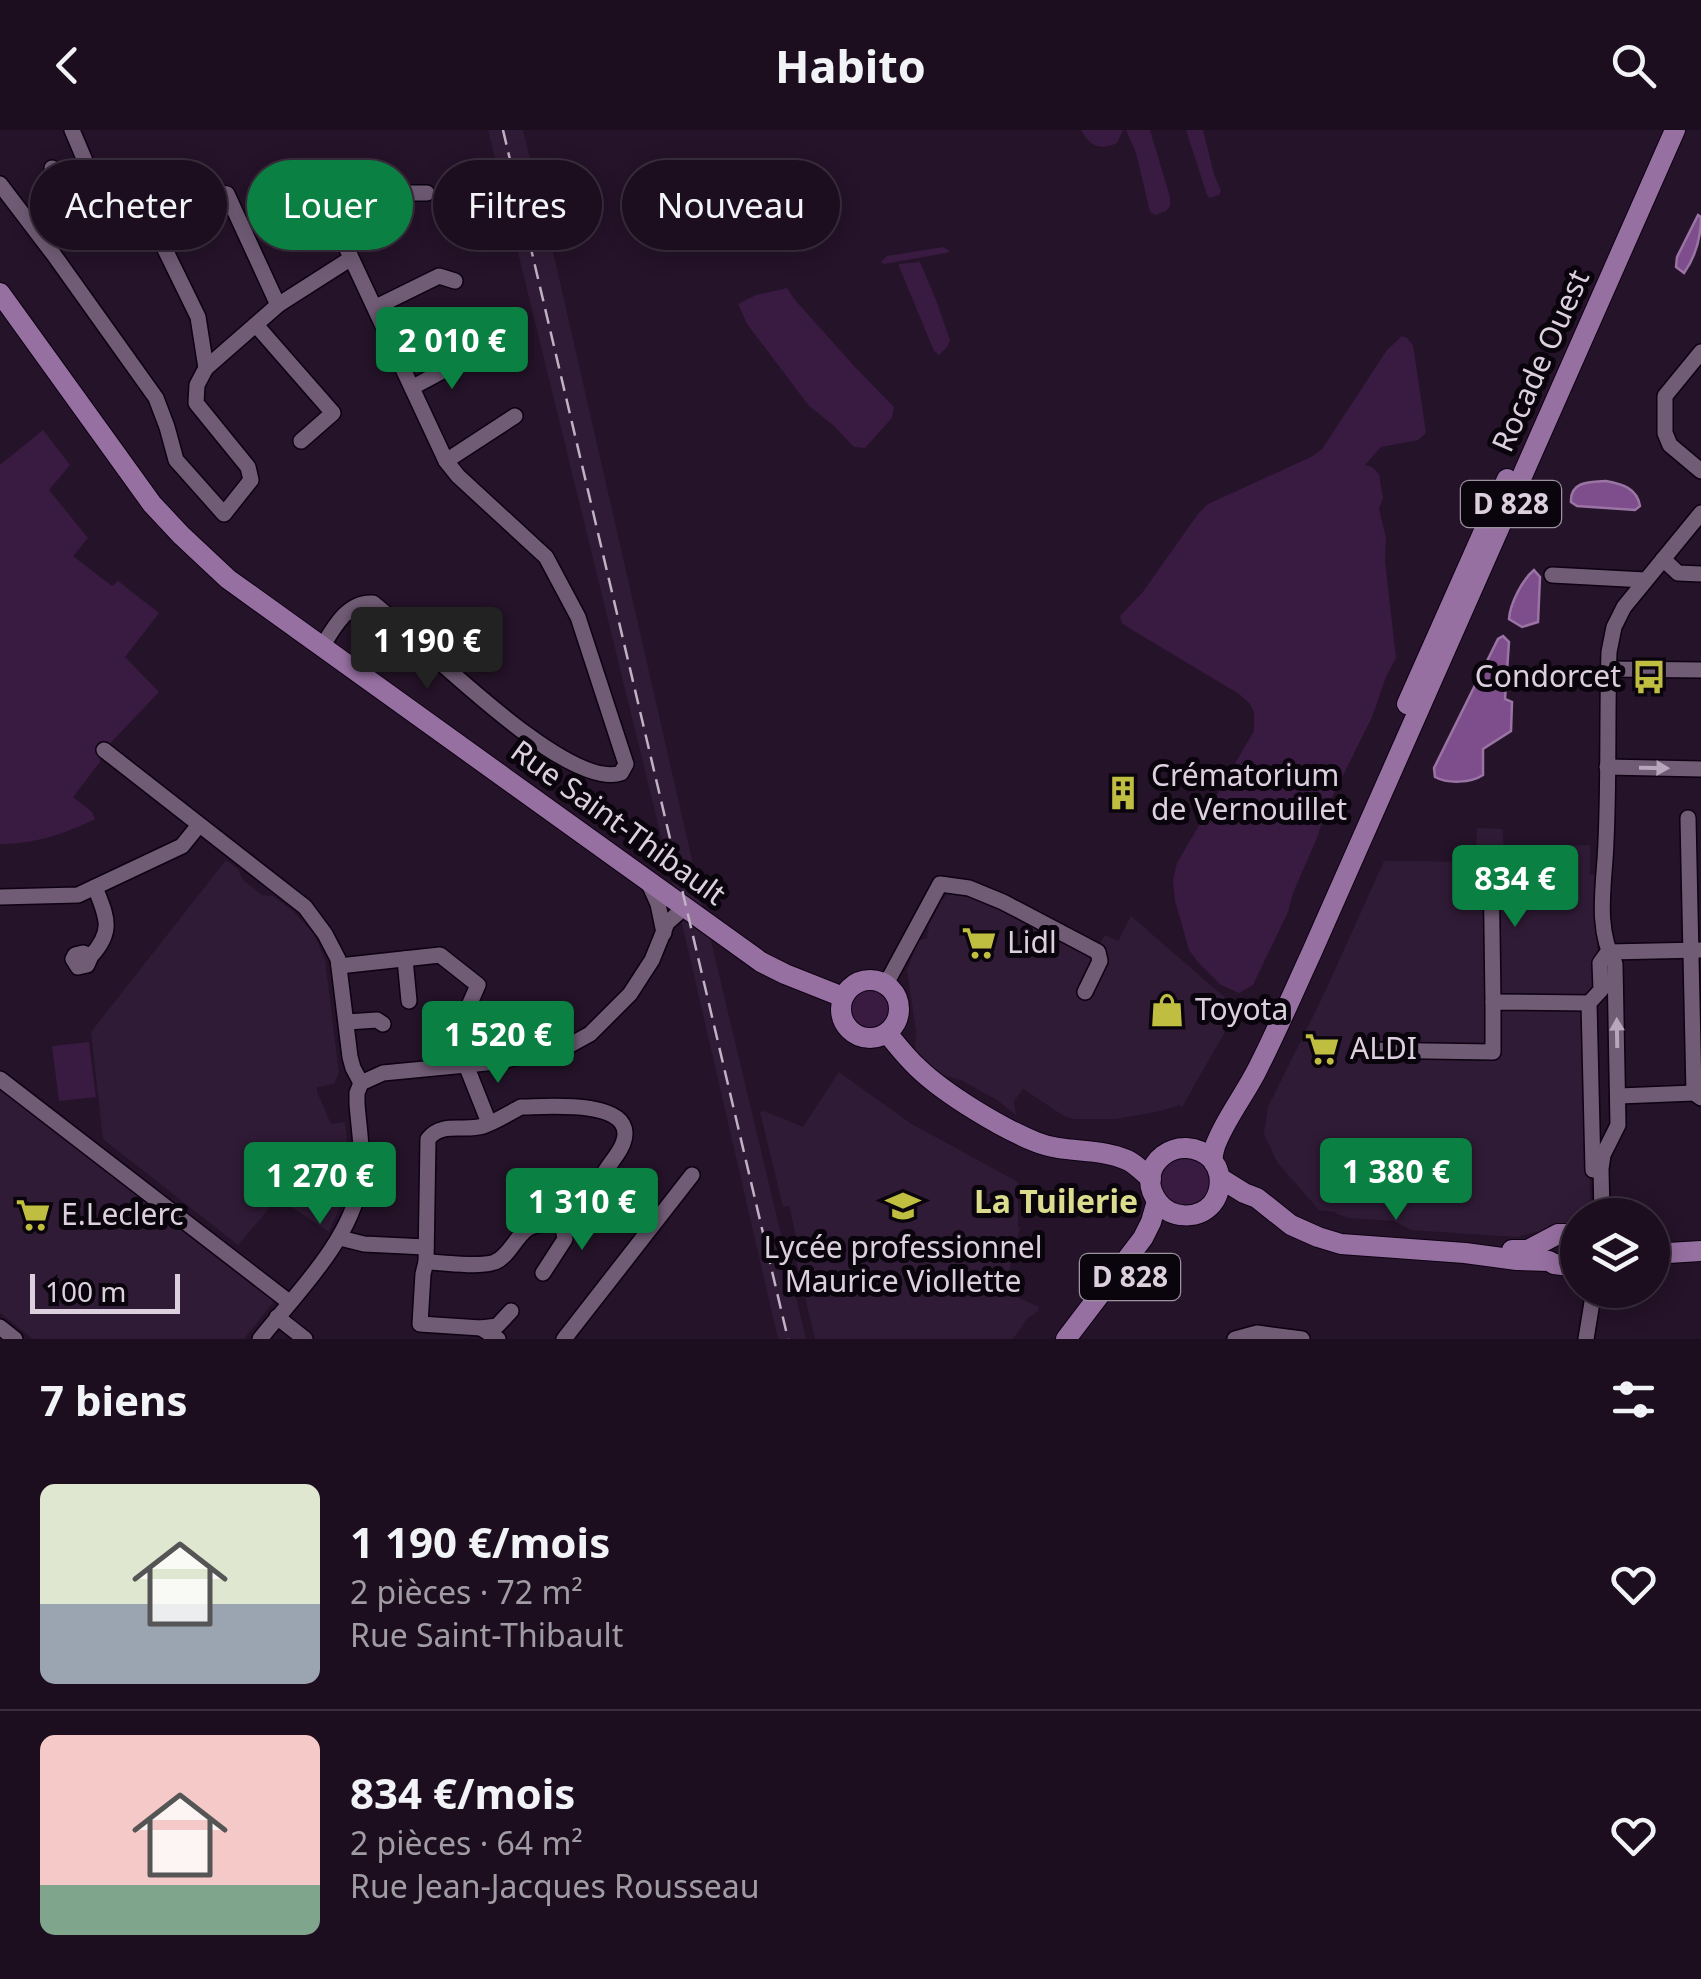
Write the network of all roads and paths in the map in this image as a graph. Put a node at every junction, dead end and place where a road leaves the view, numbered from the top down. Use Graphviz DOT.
graph roads {
  1 [pos="72,130"];
  2 [pos="1662,130"];
  3 [pos="1676,130"];
  4 [pos="85,160"];
  5 [pos="0,184"];
  6 [pos="413,194"];
  7 [pos="427,194"];
  8 [pos="30,223"];
  9 [pos="50,250"];
  10 [pos="346,250"];
  11 [pos="350,259"];
  12 [pos="456,282"];
  13 [pos="0,293"];
  14 [pos="278,305"];
  15 [pos="376,307"];
  16 [pos="256,324"];
  17 [pos="1701,352"];
  18 [pos="470,357"];
  19 [pos="206,368"];
  20 [pos="413,387"];
  21 [pos="515,416"];
  22 [pos="300,442"];
  23 [pos="446,461"];
  24 [pos="1701,471"];
  25 [pos="1701,513"];
  26 [pos="1663,558"];
  27 [pos="1701,574"];
  28 [pos="1552,575"];
  29 [pos="1645,580"];
  30 [pos="322,647"];
  31 [pos="1609,669"];
  32 [pos="1701,670"];
  33 [pos="104,750"];
  34 [pos="1607,767"];
  35 [pos="1701,769"];
  36 [pos="1688,818"];
  37 [pos="199,825"];
  38 [pos="1694,857"];
  39 [pos="1491,858"];
  40 [pos="646,878"];
  41 [pos="96,887"];
  42 [pos="666,893"];
  43 [pos="0,896"];
  44 [pos="685,906"];
  45 [pos="665,928"];
  46 [pos="1695,950"];
  47 [pos="1608,952"];
  48 [pos="91,956"];
  49 [pos="406,958"];
  50 [pos="339,966"];
  51 [pos="886,984"];
  52 [pos="1085,992"];
  53 [pos="843,997"];
  54 [pos="409,1001"];
  55 [pos="1493,1002"];
  56 [pos="1589,1003"];
  57 [pos="346,1022"];
  58 [pos="382,1024"];
  59 [pos="887,1033"];
  60 [pos="1696,1035"];
  61 [pos="459,1048"];
  62 [pos="1364,1050"];
  63 [pos="466,1065"];
  64 [pos="0,1078"];
  65 [pos="361,1082"];
  66 [pos="1698,1095"];
  67 [pos="1619,1096"];
  68 [pos="489,1124"];
  69 [pos="1600,1144"];
  70 [pos="1194,1148"];
  71 [pos="1155,1169"];
  72 [pos="692,1175"];
  73 [pos="1216,1179"];
  74 [pos="1595,1198"];
  75 [pos="1602,1198"];
  76 [pos="1157,1201"];
  77 [pos="1176,1214"];
  78 [pos="562,1221"];
  79 [pos="1560,1234"];
  80 [pos="340,1238"];
  81 [pos="1701,1251"];
  82 [pos="1547,1252"];
  83 [pos="1670,1252"];
  84 [pos="426,1254"];
  85 [pos="1560,1265"];
  86 [pos="543,1273"];
  87 [pos="289,1302"];
  88 [pos="1591,1308"];
  89 [pos="511,1312"];
  90 [pos="276,1317"];
  91 [pos="0,1327"];
  92 [pos="480,1328"];
  93 [pos="15,1339"];
  94 [pos="260,1339"];
  95 [pos="305,1339"];
  96 [pos="498,1339"];
  97 [pos="564,1339"];
  98 [pos="1066,1339"];
  99 [pos="1082,1339"];
  100 [pos="1235,1339"];
  101 [pos="1302,1339"];
  102 [pos="1586,1339"];
  1 -- 4 [label="street"];
  2 -- 70 [label="main road, Rocade Ouest / D 828"];
  3 -- 73 [label="main road, Rocade Ouest / D 828"];
  5 -- 8 [label="street"];
  6 -- 7 [label="street"];
  9 -- 19 [label="street"];
  10 -- 11 [label="street"];
  11 -- 14 [label="street"];
  11 -- 15 [label="street"];
  12 -- 15 [label="street"];
  13 -- 30 [label="main road, Rue Saint-Thibault"];
  14 -- 16 [label="street"];
  14 -- 19 [label="street"];
  15 -- 20 [label="street"];
  16 -- 19 [label="street"];
  16 -- 22 [label="street"];
  17 -- 24 [label="street"];
  18 -- 20 [label="street"];
  20 -- 23 [label="street"];
  21 -- 23 [label="street"];
  23 -- 30 [label="street"];
  25 -- 26 [label="street"];
  26 -- 27 [label="street"];
  26 -- 29 [label="street"];
  28 -- 29 [label="street"];
  29 -- 31 [label="street"];
  30 -- 40 [label="main road, Rue Saint-Thibault"];
  31 -- 32 [label="street"];
  31 -- 34 [label="street"];
  33 -- 37 [label="street"];
  34 -- 35 [label="street, one-way"];
  34 -- 47 [label="street"];
  36 -- 38 [label="street"];
  37 -- 41 [label="street"];
  37 -- 50 [label="street"];
  38 -- 46 [label="street"];
  39 -- 55 [label="street"];
  40 -- 42 [label="main road, Rue Saint-Thibault"];
  40 -- 45 [label="street"];
  41 -- 43 [label="street"];
  41 -- 48 [label="street"];
  42 -- 44 [label="main road, Rue Saint-Thibault"];
  42 -- 45 [label="street"];
  44 -- 45 [label="street"];
  44 -- 53 [label="main road, Rue Saint-Thibault"];
  45 -- 63 [label="street"];
  46 -- 47 [label="street"];
  46 -- 60 [label="street"];
  47 -- 56 [label="street"];
  67 -- 47 [label="street, one-way"];
  49 -- 50 [label="street"];
  49 -- 54 [label="street"];
  49 -- 61 [label="street"];
  50 -- 57 [label="street"];
  51 -- 52 [label="street"];
  51 -- 53 [label="main road"];
  51 -- 59 [label="main road"];
  53 -- 59 [label="main road"];
  55 -- 56 [label="street"];
  55 -- 62 [label="street"];
  56 -- 69 [label="street"];
  57 -- 58 [label="street"];
  57 -- 65 [label="street"];
  59 -- 71 [label="main road"];
  60 -- 66 [label="street"];
  63 -- 65 [label="street"];
  63 -- 68 [label="street"];
  64 -- 87 [label="street"];
  65 -- 80 [label="street"];
  66 -- 67 [label="street"];
  67 -- 69 [label="street"];
  68 -- 78 [label="street"];
  68 -- 84 [label="street"];
  69 -- 74 [label="street"];
  69 -- 75 [label="street"];
  70 -- 71 [label="main road"];
  70 -- 73 [label="main road"];
  71 -- 76 [label="main road"];
  72 -- 97 [label="street"];
  73 -- 77 [label="main road"];
  73 -- 82 [label="main road"];
  76 -- 77 [label="main road"];
  76 -- 98 [label="main road, D 828"];
  77 -- 99 [label="main road, D 828"];
  78 -- 84 [label="street"];
  78 -- 86 [label="street"];
  79 -- 82 [label="main road"];
  80 -- 84 [label="street"];
  80 -- 87 [label="street"];
  81 -- 83 [label="main road"];
  82 -- 85 [label="main road"];
  84 -- 92 [label="street"];
  87 -- 90 [label="street"];
  88 -- 102 [label="street"];
  89 -- 92 [label="street"];
  90 -- 94 [label="street"];
  90 -- 95 [label="street"];
  91 -- 93 [label="street"];
  92 -- 96 [label="street"];
  100 -- 101 [label="street"];
}
